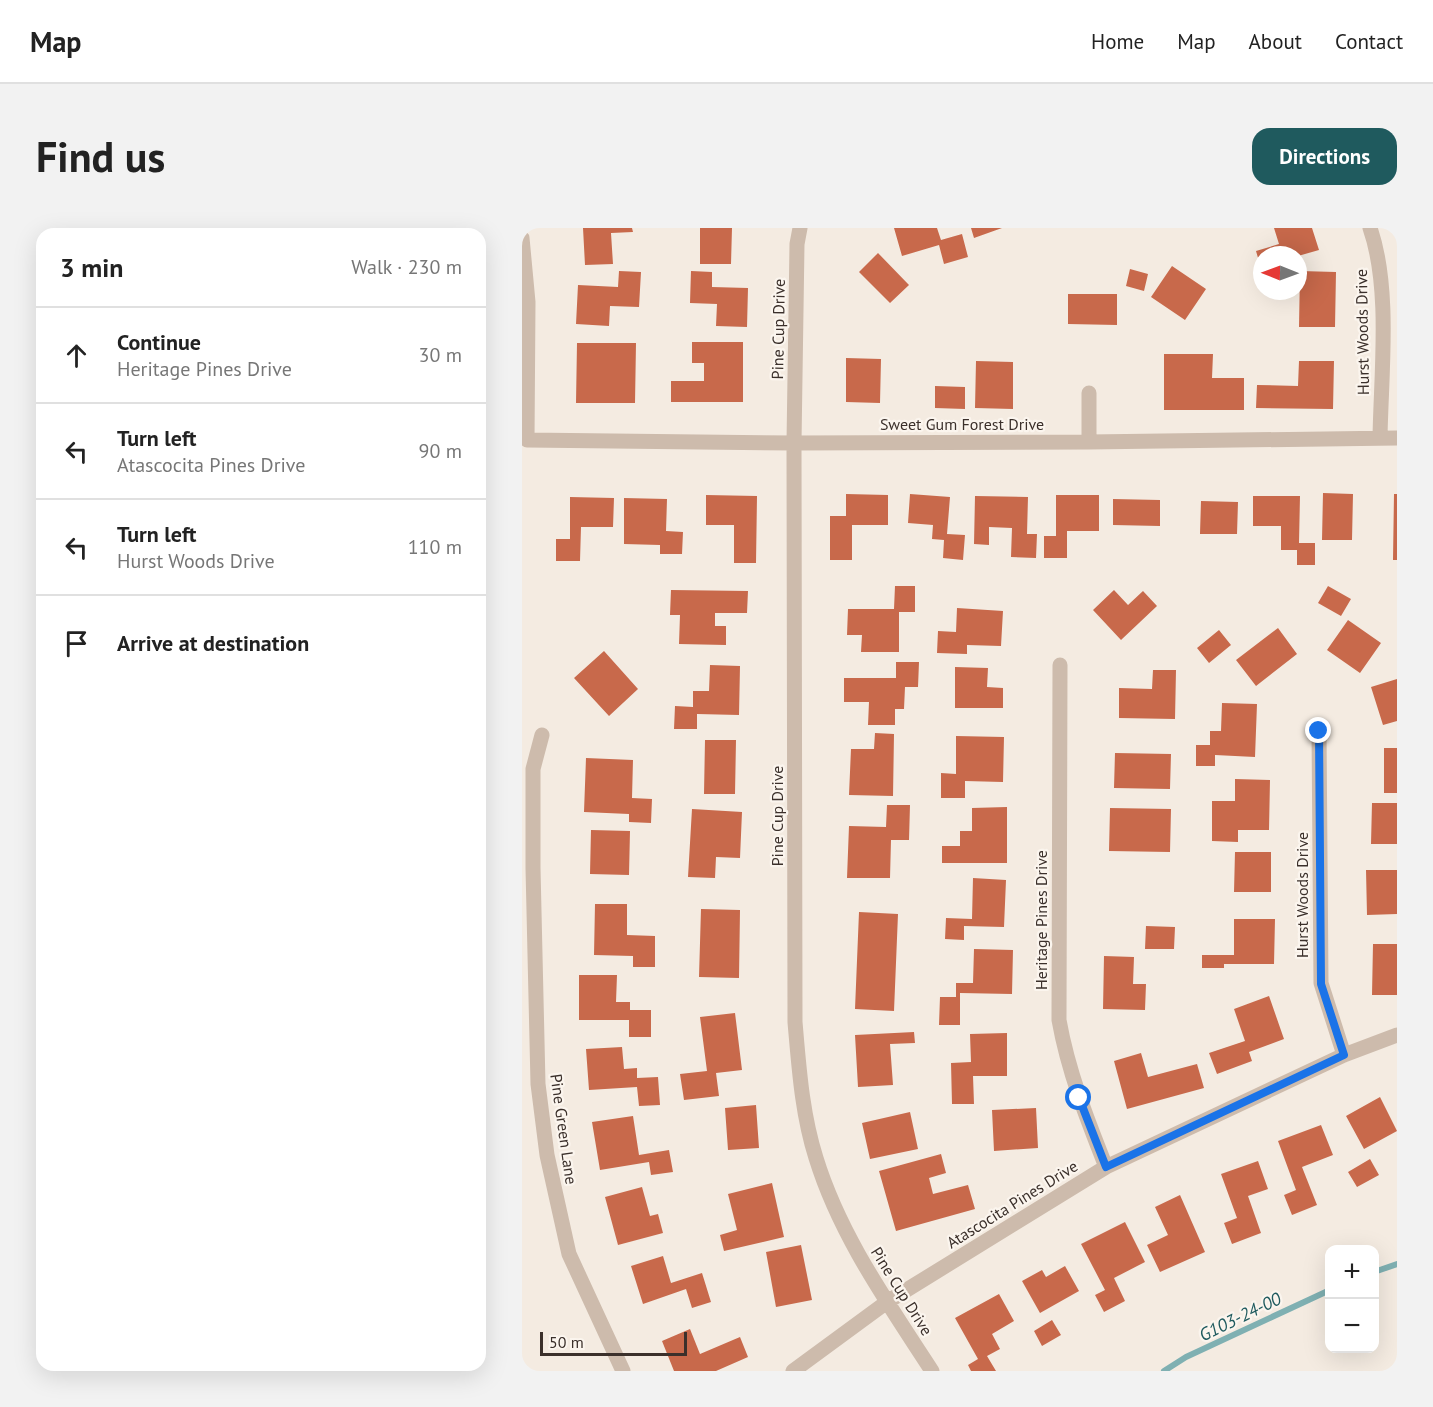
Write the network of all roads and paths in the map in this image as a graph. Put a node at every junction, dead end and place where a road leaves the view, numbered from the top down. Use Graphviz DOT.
graph roads {
  1 [pos="801,228"];
  2 [pos="1370,228"];
  3 [pos="522,238"];
  4 [pos="1089,393"];
  5 [pos="1380,438"];
  6 [pos="1397,438"];
  7 [pos="1089,442"];
  8 [pos="794,443"];
  9 [pos="1060,664"];
  10 [pos="1319,731"];
  11 [pos="542,735"];
  12 [pos="1397,1035"];
  13 [pos="1344,1055"];
  14 [pos="1106,1167"];
  15 [pos="887,1302"];
  16 [pos="623,1371"];
  17 [pos="793,1371"];
  18 [pos="932,1371"];
  1 -- 8 [label="street, Pine Cup Drive"];
  2 -- 5 [label="street, Hurst Woods Drive"];
  3 -- 8 [label="street, Sweet Gum Forest Drive"];
  4 -- 7 [label="street"];
  5 -- 6 [label="street, Sweet Gum Forest Drive"];
  5 -- 7 [label="street, Sweet Gum Forest Drive"];
  7 -- 8 [label="street, Sweet Gum Forest Drive"];
  8 -- 15 [label="street, Pine Cup Drive"];
  9 -- 14 [label="street, Heritage Pines Drive"];
  10 -- 13 [label="street, Hurst Woods Drive"];
  11 -- 16 [label="street, Pine Green Lane"];
  12 -- 13 [label="street, Atascocita Pines Drive"];
  13 -- 14 [label="street, Atascocita Pines Drive"];
  14 -- 15 [label="street, Atascocita Pines Drive"];
  15 -- 17 [label="street, Atascocita Pines Drive"];
  15 -- 18 [label="street, Pine Cup Drive"];
}
